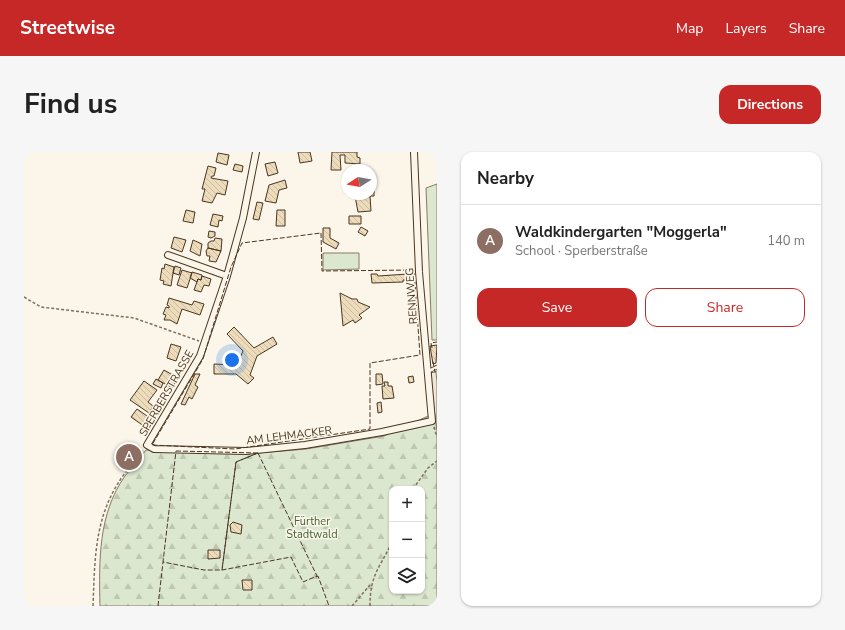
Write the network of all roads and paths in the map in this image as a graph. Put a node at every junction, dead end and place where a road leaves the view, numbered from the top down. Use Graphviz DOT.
graph roads {
  1 [pos="256,152"];
  2 [pos="414,152"];
  3 [pos="168,255"];
  4 [pos="227,276"];
  5 [pos="24,297"];
  6 [pos="204,343"];
  7 [pos="437,367"];
  8 [pos="428,372"];
  9 [pos="432,421"];
  10 [pos="437,437"];
  11 [pos="148,445"];
  12 [pos="437,461"];
  13 [pos="416,486"];
  14 [pos="389,547"];
  15 [pos="370,585"];
  16 [pos="93,606"];
  17 [pos="352,606"];
  18 [pos="370,606"];
  1 -- 4 [label="street, SPERBERSTRASSE"];
  2 -- 8 [label="street, RENNWEG"];
  3 -- 4 [label="street"];
  4 -- 6 [label="street, SPERBERSTRASSE"];
  5 -- 6 [label="path"];
  6 -- 11 [label="street, SPERBERSTRASSE"];
  7 -- 8 [label="lane"];
  8 -- 9 [label="street, RENNWEG"];
  9 -- 10 [label="path"];
  9 -- 11 [label="street, AM LEHMACKER"];
  11 -- 16 [label="path, SPERBERSTRASSE"];
  12 -- 13 [label="path"];
  14 -- 15 [label="path"];
  15 -- 17 [label="path"];
  15 -- 18 [label="path"];
}
